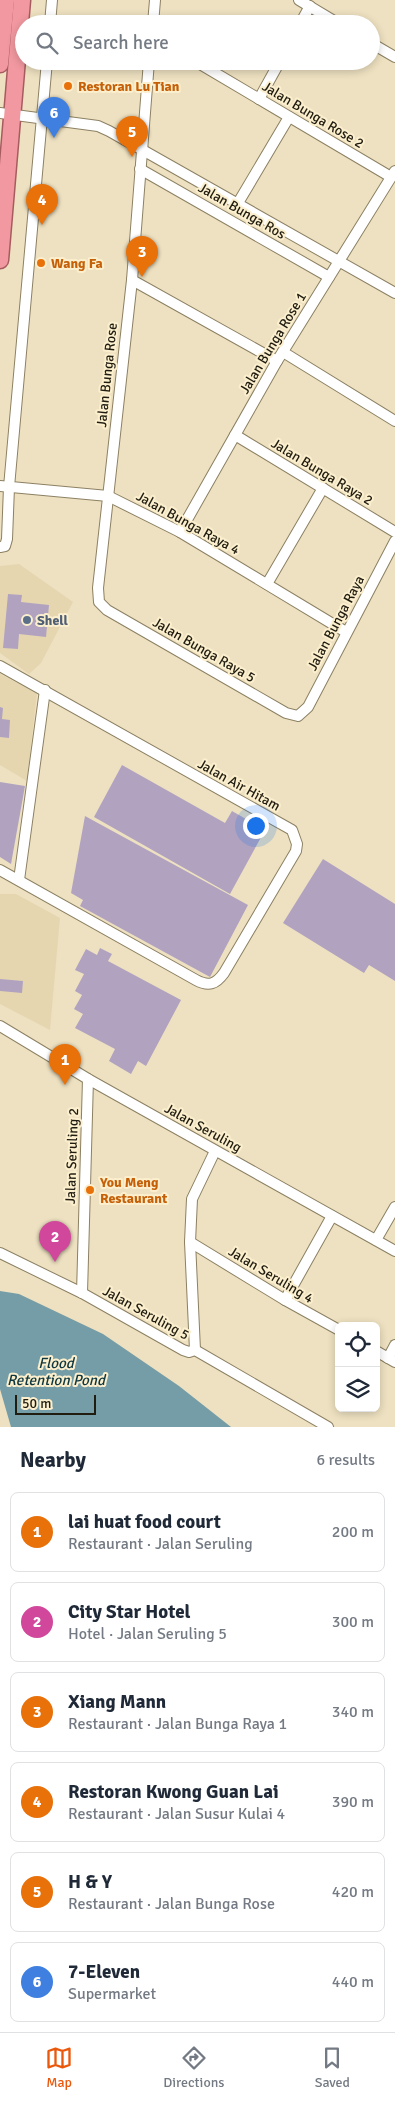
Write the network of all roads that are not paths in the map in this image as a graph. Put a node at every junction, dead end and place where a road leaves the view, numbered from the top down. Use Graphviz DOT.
graph roads {
  1 [pos="6,0"];
  2 [pos="22,0"];
  3 [pos="52,0"];
  4 [pos="155,0"];
  5 [pos="299,0"];
  6 [pos="310,6"];
  7 [pos="51,15"];
  8 [pos="154,15"];
  9 [pos="305,15"];
  10 [pos="324,15"];
  11 [pos="8,23"];
  12 [pos="380,47"];
  13 [pos="394,53"];
  14 [pos="0,64"];
  15 [pos="45,70"];
  16 [pos="148,70"];
  17 [pos="210,70"];
  18 [pos="275,70"];
  19 [pos="259,99"];
  20 [pos="7,114"];
  21 [pos="289,116"];
  22 [pos="41,118"];
  23 [pos="142,150"];
  24 [pos="140,168"];
  25 [pos="393,174"];
  26 [pos="238,204"];
  27 [pos="0,260"];
  28 [pos="339,261"];
  29 [pos="329,278"];
  30 [pos="132,280"];
  31 [pos="395,293"];
  32 [pos="283,352"];
  33 [pos="277,361"];
  34 [pos="395,421"];
  35 [pos="235,435"];
  36 [pos="4,487"];
  37 [pos="323,488"];
  38 [pos="108,496"];
  39 [pos="180,532"];
  40 [pos="395,532"];
  41 [pos="395,541"];
  42 [pos="0,547"];
  43 [pos="267,584"];
  44 [pos="100,602"];
  45 [pos="346,632"];
  46 [pos="0,666"];
  47 [pos="45,690"];
  48 [pos="298,716"];
  49 [pos="0,870"];
  50 [pos="19,880"];
  51 [pos="0,1026"];
  52 [pos="88,1079"];
  53 [pos="215,1151"];
  54 [pos="395,1207"];
  55 [pos="332,1216"];
  56 [pos="376,1240"];
  57 [pos="190,1242"];
  58 [pos="395,1251"];
  59 [pos="0,1253"];
  60 [pos="82,1293"];
  61 [pos="285,1300"];
  62 [pos="335,1328"];
  63 [pos="395,1345"];
  64 [pos="195,1350"];
  65 [pos="380,1353"];
  66 [pos="391,1360"];
  67 [pos="328,1427"];
  1 -- 11 [label="highway"];
  2 -- 11 [label="highway"];
  3 -- 7 [label="street"];
  4 -- 8 [label="street"];
  5 -- 6 [label="street"];
  6 -- 9 [label="street"];
  6 -- 10 [label="street"];
  11 -- 14 [label="highway"];
  11 -- 20 [label="highway"];
  12 -- 13 [label="street"];
  15 -- 22 [label="street"];
  16 -- 23 [label="street, Jalan Bunga Rose"];
  17 -- 19 [label="street, Jalan Bunga Rose 2"];
  18 -- 19 [label="street"];
  19 -- 21 [label="street, Jalan Bunga Rose 2"];
  20 -- 22 [label="street"];
  20 -- 27 [label="highway"];
  21 -- 25 [label="street, Jalan Bunga Rose 2"];
  21 -- 26 [label="street"];
  22 -- 23 [label="street"];
  22 -- 36 [label="street"];
  23 -- 24 [label="street, Jalan Bunga Rose"];
  23 -- 26 [label="street"];
  24 -- 29 [label="street, Jalan Bunga Ros"];
  24 -- 30 [label="street, Jalan Bunga Rose"];
  25 -- 28 [label="street, Jalan Bunga Rose 1"];
  26 -- 28 [label="street"];
  28 -- 29 [label="street, Jalan Bunga Rose 1"];
  28 -- 31 [label="street"];
  29 -- 32 [label="street, Jalan Bunga Rose 1"];
  30 -- 33 [label="street"];
  30 -- 38 [label="street, Jalan Bunga Rose"];
  32 -- 33 [label="street, Jalan Bunga Rose 1"];
  32 -- 34 [label="street"];
  33 -- 35 [label="street, Jalan Bunga Rose 1"];
  35 -- 37 [label="street, Jalan Bunga Raya 2"];
  35 -- 39 [label="street, Jalan Bunga Rose 1"];
  36 -- 38 [label="street, Jalan Bunga Raya 4"];
  36 -- 42 [label="street"];
  37 -- 40 [label="street, Jalan Bunga Raya 2"];
  37 -- 43 [label="street"];
  38 -- 39 [label="street, Jalan Bunga Raya 4"];
  38 -- 44 [label="street, Jalan Bunga Rose"];
  39 -- 43 [label="street, Jalan Bunga Raya 4"];
  41 -- 45 [label="street, Jalan Bunga Raya"];
  43 -- 45 [label="street, Jalan Bunga Raya 4"];
  44 -- 48 [label="street, Jalan Bunga Raya 5"];
  45 -- 48 [label="street, Jalan Bunga Raya"];
  46 -- 47 [label="street, Jalan Air Hitam"];
  47 -- 50 [label="street"];
  47 -- 50 [label="street, Jalan Air Hitam"];
  49 -- 50 [label="street"];
  51 -- 52 [label="street, Jalan Seruling"];
  52 -- 53 [label="street, Jalan Seruling"];
  52 -- 60 [label="street, Jalan Seruling 2"];
  53 -- 55 [label="street, Jalan Seruling"];
  53 -- 57 [label="street"];
  54 -- 56 [label="street"];
  55 -- 56 [label="street, Jalan Seruling"];
  55 -- 61 [label="street"];
  56 -- 58 [label="street, Jalan Seruling"];
  57 -- 61 [label="street, Jalan Seruling 4"];
  57 -- 64 [label="street"];
  59 -- 60 [label="street, Jalan Seruling 5"];
  60 -- 64 [label="street, Jalan Seruling 5"];
  61 -- 62 [label="street, Jalan Seruling 4"];
  63 -- 66 [label="street"];
  64 -- 67 [label="street, Jalan Seruling 5"];
  65 -- 66 [label="street"];
}
